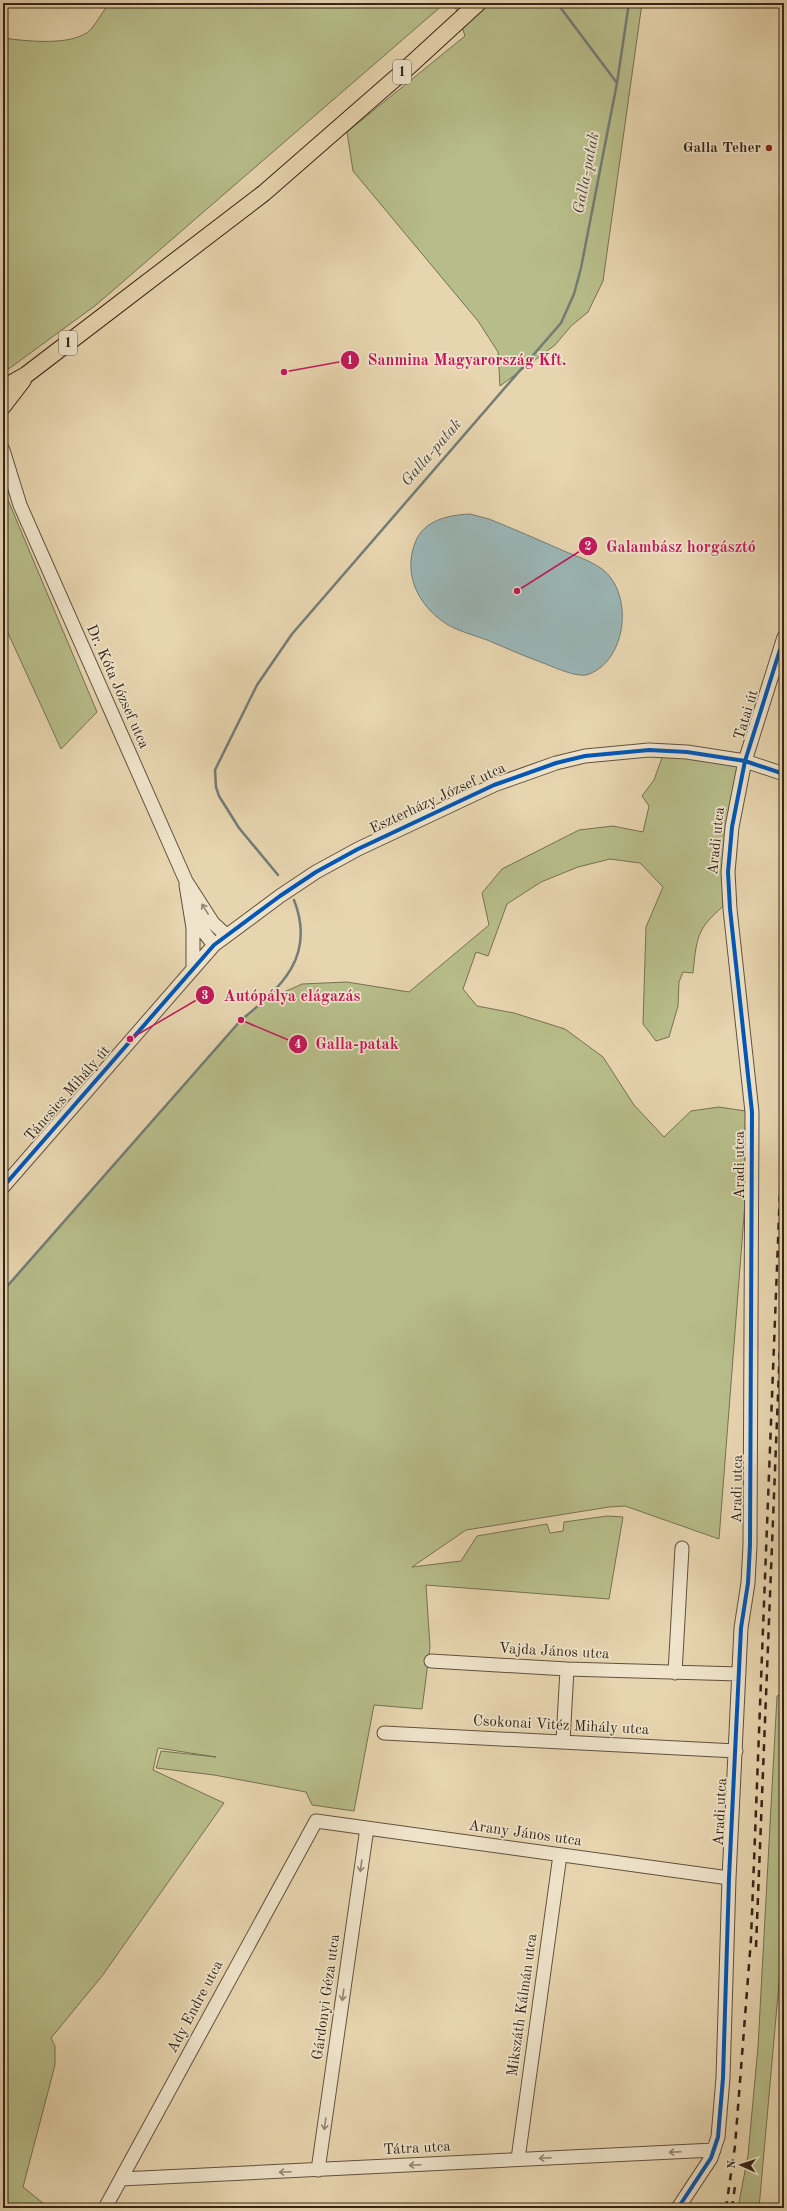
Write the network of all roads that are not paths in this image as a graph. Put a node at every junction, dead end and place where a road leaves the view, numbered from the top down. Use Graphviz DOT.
graph roads {
  1 [pos="478,3"];
  2 [pos="26,375"];
  3 [pos="3,388"];
  4 [pos="3,406"];
  5 [pos="3,450"];
  6 [pos="3,477"];
  7 [pos="20,505"];
  8 [pos="784,637"];
  9 [pos="745,761"];
  10 [pos="784,774"];
  11 [pos="186,881"];
  12 [pos="189,901"];
  13 [pos="226,935"];
  14 [pos="214,945"];
  15 [pos="193,968"];
  16 [pos="3,1187"];
  17 [pos="682,1548"];
  18 [pos="431,1662"];
  19 [pos="567,1669"];
  20 [pos="675,1673"];
  21 [pos="739,1674"];
  22 [pos="384,1733"];
  23 [pos="563,1741"];
  24 [pos="736,1751"];
  25 [pos="316,1822"];
  26 [pos="367,1828"];
  27 [pos="560,1855"];
  28 [pos="729,1878"];
  29 [pos="714,2150"];
  30 [pos="518,2159"];
  31 [pos="318,2170"];
  32 [pos="121,2179"];
  33 [pos="104,2208"];
  34 [pos="678,2208"];
  1 -- 2 [label="main road, 1"];
  2 -- 3 [label="main road, 1"];
  2 -- 4 [label="main road, 1"];
  5 -- 7 [label="street"];
  6 -- 7 [label="street"];
  7 -- 11 [label="street, Dr. Kóta József utca"];
  8 -- 9 [label="street, Tatai út"];
  9 -- 10 [label="street, Tatai út"];
  9 -- 13 [label="street, Eszterházy József utca"];
  9 -- 21 [label="street, Aradi utca"];
  11 -- 12 [label="street, Dr. Kóta József utca"];
  13 -- 11 [label="street, Dr. Kóta József utca, one-way"];
  12 -- 14 [label="street, Dr. Kóta József utca"];
  12 -- 15 [label="street, Dr. Kóta József utca"];
  13 -- 14 [label="street, Eszterházy József utca"];
  14 -- 15 [label="street, Táncsics Mihály út"];
  15 -- 16 [label="street, Táncsics Mihály út"];
  17 -- 20 [label="street"];
  18 -- 19 [label="street, Vajda János utca"];
  19 -- 20 [label="street, Vajda János utca"];
  19 -- 23 [label="street"];
  20 -- 21 [label="street, Vajda János utca"];
  21 -- 24 [label="street, Aradi utca"];
  22 -- 23 [label="street, Csokonai Vitéz Mihály utca"];
  23 -- 24 [label="street, Csokonai Vitéz Mihály utca"];
  24 -- 28 [label="street, Aradi utca"];
  25 -- 26 [label="street, Arany János utca"];
  25 -- 32 [label="street, Ady Endre utca"];
  26 -- 27 [label="street, Arany János utca"];
  26 -- 31 [label="street, Gárdonyi Géza utca, one-way"];
  27 -- 28 [label="street, Arany János utca"];
  27 -- 30 [label="street, Mikszáth Kálmán utca"];
  28 -- 29 [label="street, Aradi utca"];
  29 -- 30 [label="street, Tátra utca, one-way"];
  29 -- 34 [label="street, Aradi utca"];
  30 -- 31 [label="street, Tátra utca, one-way"];
  31 -- 32 [label="street, Tátra utca, one-way"];
  32 -- 33 [label="street, Ady Endre utca"];
}
